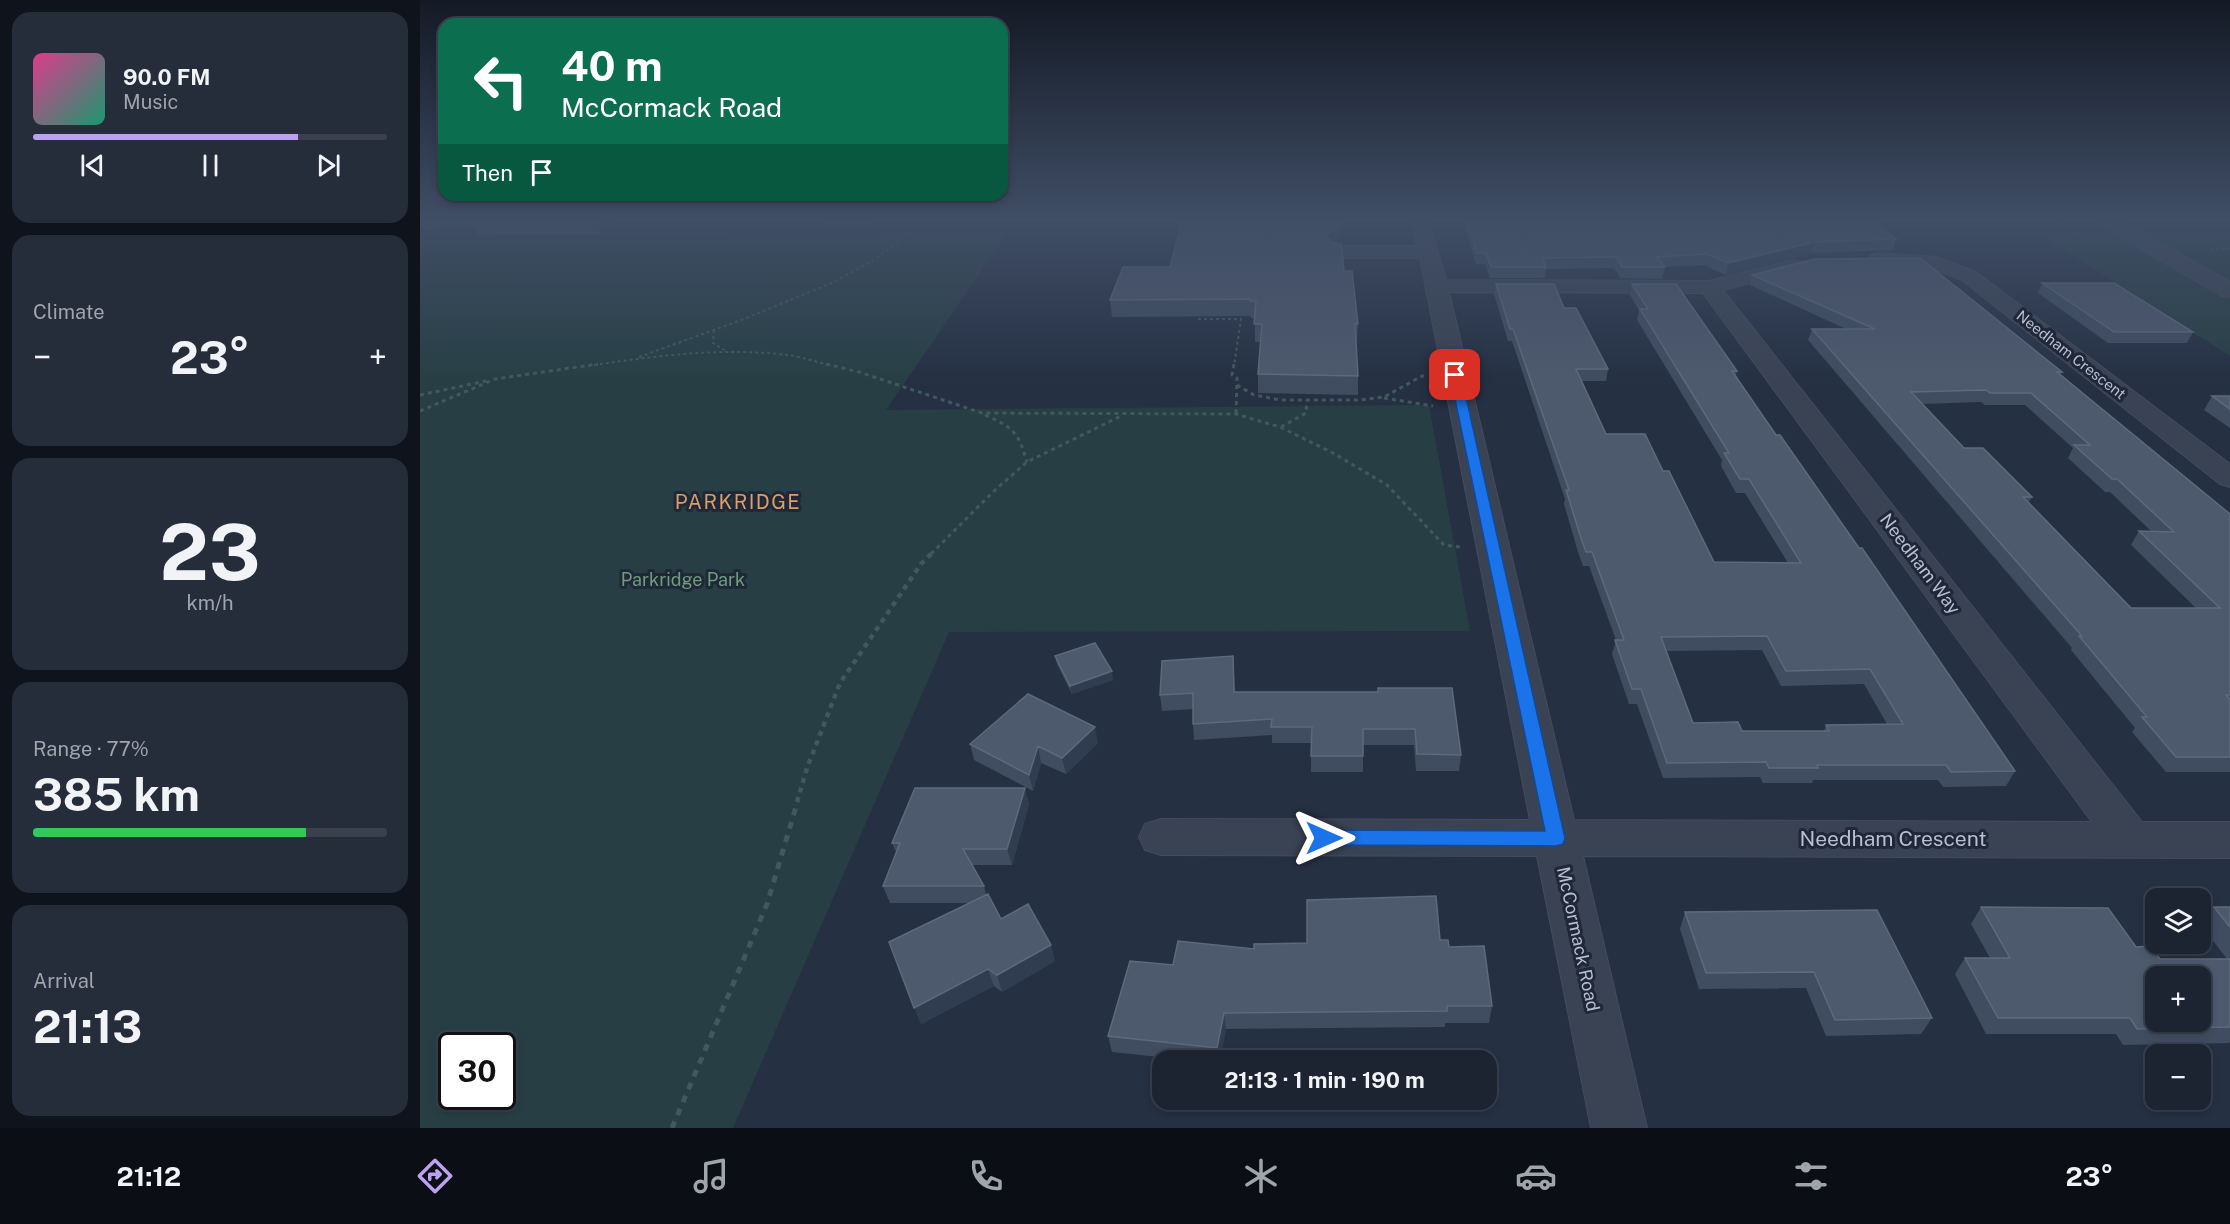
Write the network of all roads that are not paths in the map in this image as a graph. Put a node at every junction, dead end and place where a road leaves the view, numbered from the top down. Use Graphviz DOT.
graph roads {
  1 [pos="1434,275"];
  2 [pos="1519,275"];
  3 [pos="1758,275"];
  4 [pos="1966,275"];
  5 [pos="2201,275"];
  6 [pos="1709,287"];
  7 [pos="2230,291"];
  8 [pos="2230,478"];
  9 [pos="1161,837"];
  10 [pos="1556,838"];
  11 [pos="2131,840"];
  12 [pos="2230,840"];
  13 [pos="1619,1128"];
  1 -- 10 [label="street, McCormack Road"];
  2 -- 6 [label="street"];
  3 -- 6 [label="street"];
  4 -- 8 [label="street, Needham Crescent"];
  5 -- 7 [label="street"];
  6 -- 11 [label="street, Needham Way"];
  9 -- 10 [label="street, Needham Crescent"];
  10 -- 11 [label="street, Needham Crescent"];
  10 -- 13 [label="street, McCormack Road"];
  11 -- 12 [label="street, Needham Crescent"];
}
